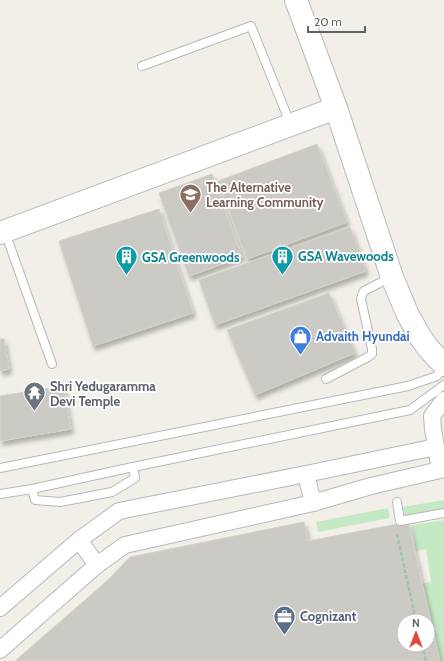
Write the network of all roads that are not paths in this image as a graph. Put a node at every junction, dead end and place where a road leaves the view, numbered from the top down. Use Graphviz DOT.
graph roads {
  1 [pos="296,0"];
  2 [pos="142,66"];
  3 [pos="336,108"];
  4 [pos="291,124"];
  5 [pos="2,232"];
  6 [pos="392,277"];
  7 [pos="52,364"];
  8 [pos="444,366"];
  9 [pos="326,379"];
  10 [pos="444,385"];
  11 [pos="444,400"];
  12 [pos="441,461"];
  13 [pos="133,467"];
  14 [pos="0,468"];
  15 [pos="306,474"];
  16 [pos="32,489"];
  17 [pos="0,494"];
  18 [pos="397,502"];
  19 [pos="313,503"];
  20 [pos="444,513"];
  21 [pos="80,540"];
  22 [pos="97,566"];
  23 [pos="0,608"];
  24 [pos="0,650"];
  1 -- 3 [label="street"];
  2 -- 4 [label="lane"];
  3 -- 4 [label="street"];
  3 -- 6 [label="street"];
  4 -- 5 [label="street"];
  5 -- 7 [label="lane"];
  6 -- 8 [label="street"];
  6 -- 9 [label="lane"];
  8 -- 14 [label="lane"];
  10 -- 13 [label="lane"];
  11 -- 12 [label="street"];
  12 -- 15 [label="street"];
  12 -- 19 [label="street"];
  13 -- 16 [label="lane"];
  13 -- 16 [label="lane"];
  15 -- 19 [label="street"];
  15 -- 21 [label="street"];
  16 -- 17 [label="lane"];
  18 -- 20 [label="lane"];
  19 -- 22 [label="street"];
  21 -- 22 [label="street"];
  21 -- 23 [label="street"];
  22 -- 24 [label="street"];
}
